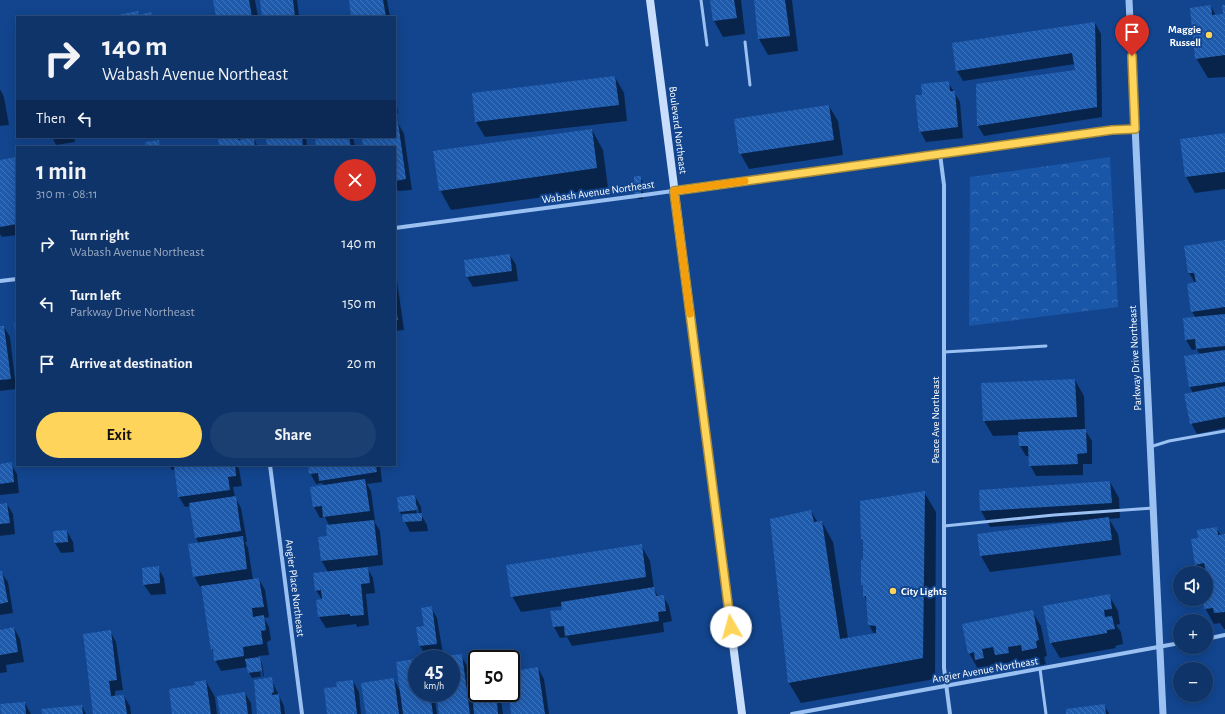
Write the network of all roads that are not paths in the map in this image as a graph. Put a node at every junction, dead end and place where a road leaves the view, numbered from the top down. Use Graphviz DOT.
graph roads {
  1 [pos="650,0"];
  2 [pos="701,0"];
  3 [pos="1129,0"];
  4 [pos="745,42"];
  5 [pos="707,45"];
  6 [pos="750,85"];
  7 [pos="1135,129"];
  8 [pos="940,154"];
  9 [pos="674,191"];
  10 [pos="396,228"];
  11 [pos="16,279"];
  12 [pos="0,281"];
  13 [pos="1046,346"];
  14 [pos="944,352"];
  15 [pos="1225,431"];
  16 [pos="1150,447"];
  17 [pos="270,466"];
  18 [pos="1153,508"];
  19 [pos="944,526"];
  20 [pos="1225,635"];
  21 [pos="1213,638"];
  22 [pos="1173,644"];
  23 [pos="1160,647"];
  24 [pos="1040,669"];
  25 [pos="946,686"];
  26 [pos="302,714"];
  27 [pos="742,714"];
  28 [pos="792,714"];
  29 [pos="950,714"];
  30 [pos="1046,714"];
  31 [pos="1163,714"];
  1 -- 9 [label="main road, Boulevard Northeast"];
  2 -- 5 [label="lane"];
  3 -- 7 [label="street, Parkway Drive Northeast"];
  4 -- 6 [label="lane"];
  7 -- 8 [label="street, Wabash Avenue Northeast"];
  7 -- 16 [label="street, Parkway Drive Northeast"];
  8 -- 9 [label="street, Wabash Avenue Northeast"];
  8 -- 14 [label="street, Peace Ave Northeast"];
  9 -- 10 [label="street, Wabash Avenue Northeast"];
  9 -- 27 [label="main road, Boulevard Northeast"];
  11 -- 12 [label="street"];
  13 -- 14 [label="lane"];
  14 -- 19 [label="street, Peace Ave Northeast"];
  15 -- 16 [label="lane"];
  16 -- 18 [label="street, Parkway Drive Northeast"];
  17 -- 26 [label="street, Angier Place Northeast"];
  18 -- 19 [label="lane"];
  18 -- 23 [label="street, Parkway Drive Northeast"];
  19 -- 25 [label="street, Peace Ave Northeast"];
  20 -- 21 [label="street"];
  22 -- 23 [label="street, Angier Avenue Northeast"];
  23 -- 24 [label="street, Angier Avenue Northeast"];
  23 -- 31 [label="street, Parkway Drive Northeast"];
  24 -- 25 [label="street, Angier Avenue Northeast"];
  24 -- 30 [label="lane"];
  25 -- 28 [label="street, Angier Avenue Northeast"];
  25 -- 29 [label="street, Peace Ave Northeast"];
}
